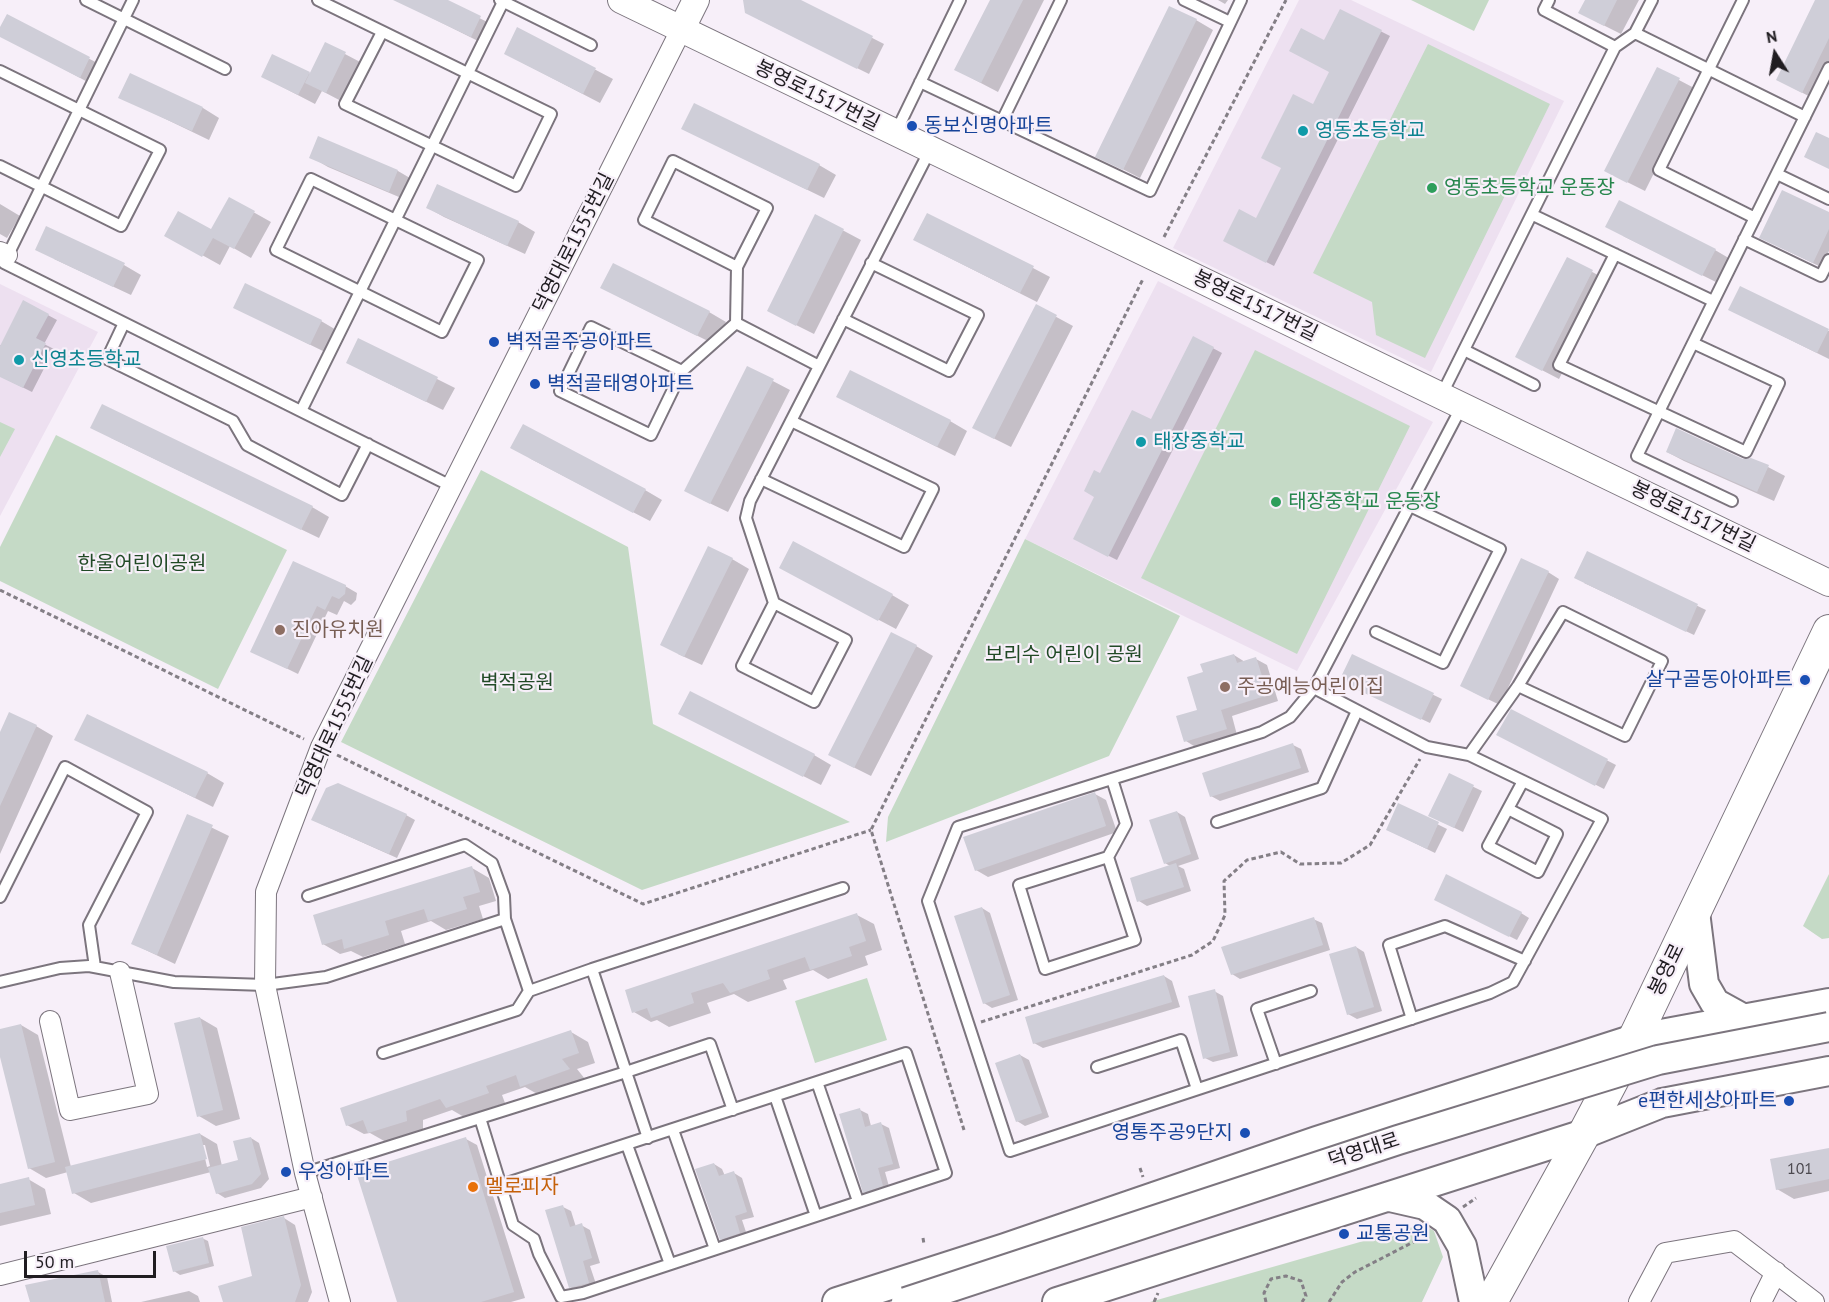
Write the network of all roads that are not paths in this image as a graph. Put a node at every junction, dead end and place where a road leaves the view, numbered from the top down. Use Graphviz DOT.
graph roads {
  1 [pos="86,0"];
  2 [pos="133,0"];
  3 [pos="318,0"];
  4 [pos="502,0"];
  5 [pos="621,0"];
  6 [pos="696,0"];
  7 [pos="960,0"];
  8 [pos="1060,0"];
  9 [pos="1184,0"];
  10 [pos="1241,0"];
  11 [pos="1549,0"];
  12 [pos="1652,0"];
  13 [pos="1743,0"];
  14 [pos="331,3"];
  15 [pos="122,18"];
  16 [pos="1230,22"];
  17 [pos="681,30"];
  18 [pos="382,32"];
  19 [pos="1635,33"];
  20 [pos="591,45"];
  21 [pos="1615,47"];
  22 [pos="1829,68"];
  23 [pos="225,69"];
  24 [pos="1707,69"];
  25 [pos="0,71"];
  26 [pos="468,74"];
  27 [pos="920,82"];
  28 [pos="1825,84"];
  29 [pos="78,111"];
  30 [pos="1805,117"];
  31 [pos="1002,121"];
  32 [pos="895,133"];
  33 [pos="432,146"];
  34 [pos="930,150"];
  35 [pos="0,166"];
  36 [pos="1777,174"];
  37 [pos="41,187"];
  38 [pos="1829,198"];
  39 [pos="1533,214"];
  40 [pos="1755,218"];
  41 [pos="395,221"];
  42 [pos="1744,239"];
  43 [pos="4,254"];
  44 [pos="1615,254"];
  45 [pos="1829,260"];
  46 [pos="871,263"];
  47 [pos="737,267"];
  48 [pos="360,291"];
  49 [pos="1713,301"];
  50 [pos="843,319"];
  51 [pos="124,323"];
  52 [pos="736,323"];
  53 [pos="1693,343"];
  54 [pos="1464,350"];
  55 [pos="819,366"];
  56 [pos="682,371"];
  57 [pos="1534,384"];
  58 [pos="1451,401"];
  59 [pos="301,411"];
  60 [pos="1659,411"];
  61 [pos="791,421"];
  62 [pos="368,444"];
  63 [pos="761,479"];
  64 [pos="451,486"];
  65 [pos="1732,501"];
  66 [pos="1410,506"];
  67 [pos="1829,583"];
  68 [pos="774,603"];
  69 [pos="1829,631"];
  70 [pos="1376,632"];
  71 [pos="1518,686"];
  72 [pos="1314,688"];
  73 [pos="1358,711"];
  74 [pos="1469,755"];
  75 [pos="1112,779"];
  76 [pos="1523,781"];
  77 [pos="1508,809"];
  78 [pos="1217,822"];
  79 [pos="1108,857"];
  80 [pos="843,888"];
  81 [pos="308,896"];
  82 [pos="0,897"];
  83 [pos="1695,912"];
  84 [pos="505,919"];
  85 [pos="1525,961"];
  86 [pos="95,967"];
  87 [pos="592,969"];
  88 [pos="120,972"];
  89 [pos="0,982"];
  90 [pos="265,985"];
  91 [pos="529,991"];
  92 [pos="1311,991"];
  93 [pos="1829,1003"];
  94 [pos="1412,1019"];
  95 [pos="1744,1019"];
  96 [pos="50,1022"];
  97 [pos="1829,1027"];
  98 [pos="1634,1039"];
  99 [pos="1829,1045"];
  100 [pos="383,1053"];
  101 [pos="1276,1064"];
  102 [pos="1097,1067"];
  103 [pos="1829,1071"];
  104 [pos="626,1072"];
  105 [pos="817,1082"];
  106 [pos="1197,1089"];
  107 [pos="775,1096"];
  108 [pos="733,1110"];
  109 [pos="480,1118"];
  110 [pos="673,1130"];
  111 [pos="1584,1134"];
  112 [pos="648,1138"];
  113 [pos="627,1145"];
  114 [pos="305,1173"];
  115 [pos="501,1185"];
  116 [pos="312,1197"];
  117 [pos="1390,1197"];
  118 [pos="858,1201"];
  119 [pos="816,1216"];
  120 [pos="715,1249"];
  121 [pos="670,1264"];
  122 [pos="1776,1272"];
  123 [pos="0,1275"];
  124 [pos="340,1302"];
  125 [pos="837,1302"];
  126 [pos="906,1302"];
  127 [pos="968,1302"];
  128 [pos="1057,1302"];
  129 [pos="1474,1302"];
  130 [pos="1491,1302"];
  131 [pos="1639,1302"];
  132 [pos="1761,1302"];
  133 [pos="1814,1302"];
  1 -- 15 [label="lane"];
  2 -- 15 [label="lane"];
  3 -- 14 [label="lane"];
  4 -- 20 [label="lane"];
  4 -- 26 [label="lane"];
  5 -- 17 [label="street, 봉영로1517번길"];
  6 -- 17 [label="street"];
  7 -- 27 [label="lane"];
  8 -- 31 [label="lane"];
  9 -- 16 [label="lane"];
  10 -- 16 [label="lane"];
  11 -- 21 [label="lane"];
  12 -- 19 [label="lane"];
  13 -- 24 [label="lane"];
  14 -- 18 [label="lane"];
  15 -- 23 [label="lane"];
  15 -- 29 [label="lane"];
  16 -- 31 [label="lane"];
  17 -- 32 [label="street, 봉영로1517번길"];
  17 -- 64 [label="street, 덕영대로1555번길"];
  18 -- 26 [label="lane"];
  18 -- 33 [label="lane"];
  19 -- 21 [label="lane"];
  19 -- 24 [label="lane"];
  21 -- 39 [label="lane"];
  22 -- 28 [label="lane"];
  24 -- 30 [label="lane"];
  24 -- 40 [label="lane"];
  25 -- 29 [label="lane"];
  26 -- 33 [label="lane"];
  26 -- 33 [label="lane"];
  27 -- 31 [label="lane"];
  27 -- 32 [label="lane"];
  28 -- 30 [label="lane"];
  29 -- 37 [label="lane"];
  29 -- 37 [label="lane"];
  30 -- 36 [label="lane"];
  32 -- 34 [label="street, 봉영로1517번길"];
  33 -- 41 [label="lane"];
  34 -- 46 [label="lane"];
  34 -- 58 [label="street, 봉영로1517번길"];
  35 -- 37 [label="lane"];
  36 -- 38 [label="lane"];
  36 -- 40 [label="lane"];
  37 -- 43 [label="lane"];
  39 -- 44 [label="lane"];
  39 -- 54 [label="lane"];
  40 -- 42 [label="lane"];
  41 -- 48 [label="lane"];
  41 -- 48 [label="lane"];
  41 -- 48 [label="lane"];
  42 -- 45 [label="lane"];
  42 -- 49 [label="lane"];
  43 -- 51 [label="lane"];
  44 -- 49 [label="lane"];
  44 -- 60 [label="lane"];
  46 -- 50 [label="lane"];
  46 -- 50 [label="lane"];
  47 -- 47 [label="lane"];
  47 -- 52 [label="lane"];
  48 -- 59 [label="lane"];
  49 -- 53 [label="lane"];
  50 -- 55 [label="lane"];
  51 -- 59 [label="lane"];
  51 -- 62 [label="lane"];
  52 -- 55 [label="lane"];
  52 -- 56 [label="lane"];
  53 -- 60 [label="lane"];
  53 -- 60 [label="lane"];
  54 -- 57 [label="lane"];
  54 -- 58 [label="lane"];
  55 -- 61 [label="lane"];
  56 -- 56 [label="lane"];
  58 -- 66 [label="lane"];
  58 -- 67 [label="street, 봉영로1517번길"];
  59 -- 62 [label="lane"];
  60 -- 65 [label="lane"];
  61 -- 63 [label="lane"];
  61 -- 63 [label="lane"];
  62 -- 64 [label="lane"];
  63 -- 68 [label="lane"];
  64 -- 90 [label="street, 덕영대로1555번길"];
  66 -- 70 [label="lane"];
  66 -- 72 [label="lane"];
  68 -- 68 [label="lane"];
  69 -- 83 [label="main road, 봉영로"];
  71 -- 71 [label="lane"];
  71 -- 74 [label="lane"];
  72 -- 73 [label="lane"];
  72 -- 75 [label="lane"];
  73 -- 74 [label="lane"];
  73 -- 78 [label="lane"];
  74 -- 76 [label="lane"];
  75 -- 79 [label="lane"];
  75 -- 106 [label="lane"];
  76 -- 77 [label="lane"];
  76 -- 85 [label="lane"];
  77 -- 77 [label="lane"];
  79 -- 79 [label="lane"];
  80 -- 87 [label="lane"];
  81 -- 84 [label="lane"];
  82 -- 86 [label="lane"];
  83 -- 95 [label="main road"];
  83 -- 98 [label="main road, 봉영로"];
  84 -- 90 [label="lane"];
  84 -- 91 [label="lane"];
  85 -- 94 [label="lane"];
  85 -- 94 [label="lane"];
  86 -- 88 [label="lane"];
  86 -- 89 [label="lane"];
  87 -- 91 [label="lane"];
  87 -- 104 [label="lane"];
  88 -- 90 [label="lane"];
  88 -- 96 [label="street"];
  90 -- 114 [label="street, 덕영대로1555번길"];
  91 -- 100 [label="lane"];
  92 -- 101 [label="lane"];
  93 -- 95 [label="main road"];
  94 -- 101 [label="lane"];
  95 -- 98 [label="main road"];
  97 -- 126 [label="main road, 덕영대로, bridge"];
  98 -- 111 [label="main road, 봉영로"];
  98 -- 125 [label="main road"];
  99 -- 127 [label="main road, 덕영대로"];
  101 -- 106 [label="lane"];
  102 -- 106 [label="lane"];
  103 -- 111 [label="main road"];
  104 -- 108 [label="lane"];
  104 -- 109 [label="lane"];
  104 -- 112 [label="lane"];
  105 -- 107 [label="lane"];
  105 -- 118 [label="lane"];
  105 -- 118 [label="lane"];
  107 -- 108 [label="lane"];
  107 -- 119 [label="lane"];
  108 -- 110 [label="lane"];
  109 -- 114 [label="lane"];
  109 -- 115 [label="lane"];
  110 -- 112 [label="lane"];
  110 -- 120 [label="lane"];
  111 -- 117 [label="main road"];
  111 -- 130 [label="main road, 봉영로"];
  112 -- 113 [label="lane"];
  113 -- 115 [label="lane"];
  113 -- 121 [label="lane"];
  114 -- 116 [label="street, 덕영대로1555번길"];
  115 -- 121 [label="lane"];
  116 -- 123 [label="street"];
  116 -- 124 [label="street, 덕영대로1555번길"];
  117 -- 128 [label="main road"];
  117 -- 129 [label="main road"];
  118 -- 119 [label="lane"];
  119 -- 120 [label="lane"];
  120 -- 121 [label="lane"];
  122 -- 131 [label="street"];
  122 -- 132 [label="street"];
  122 -- 133 [label="street"];
}
